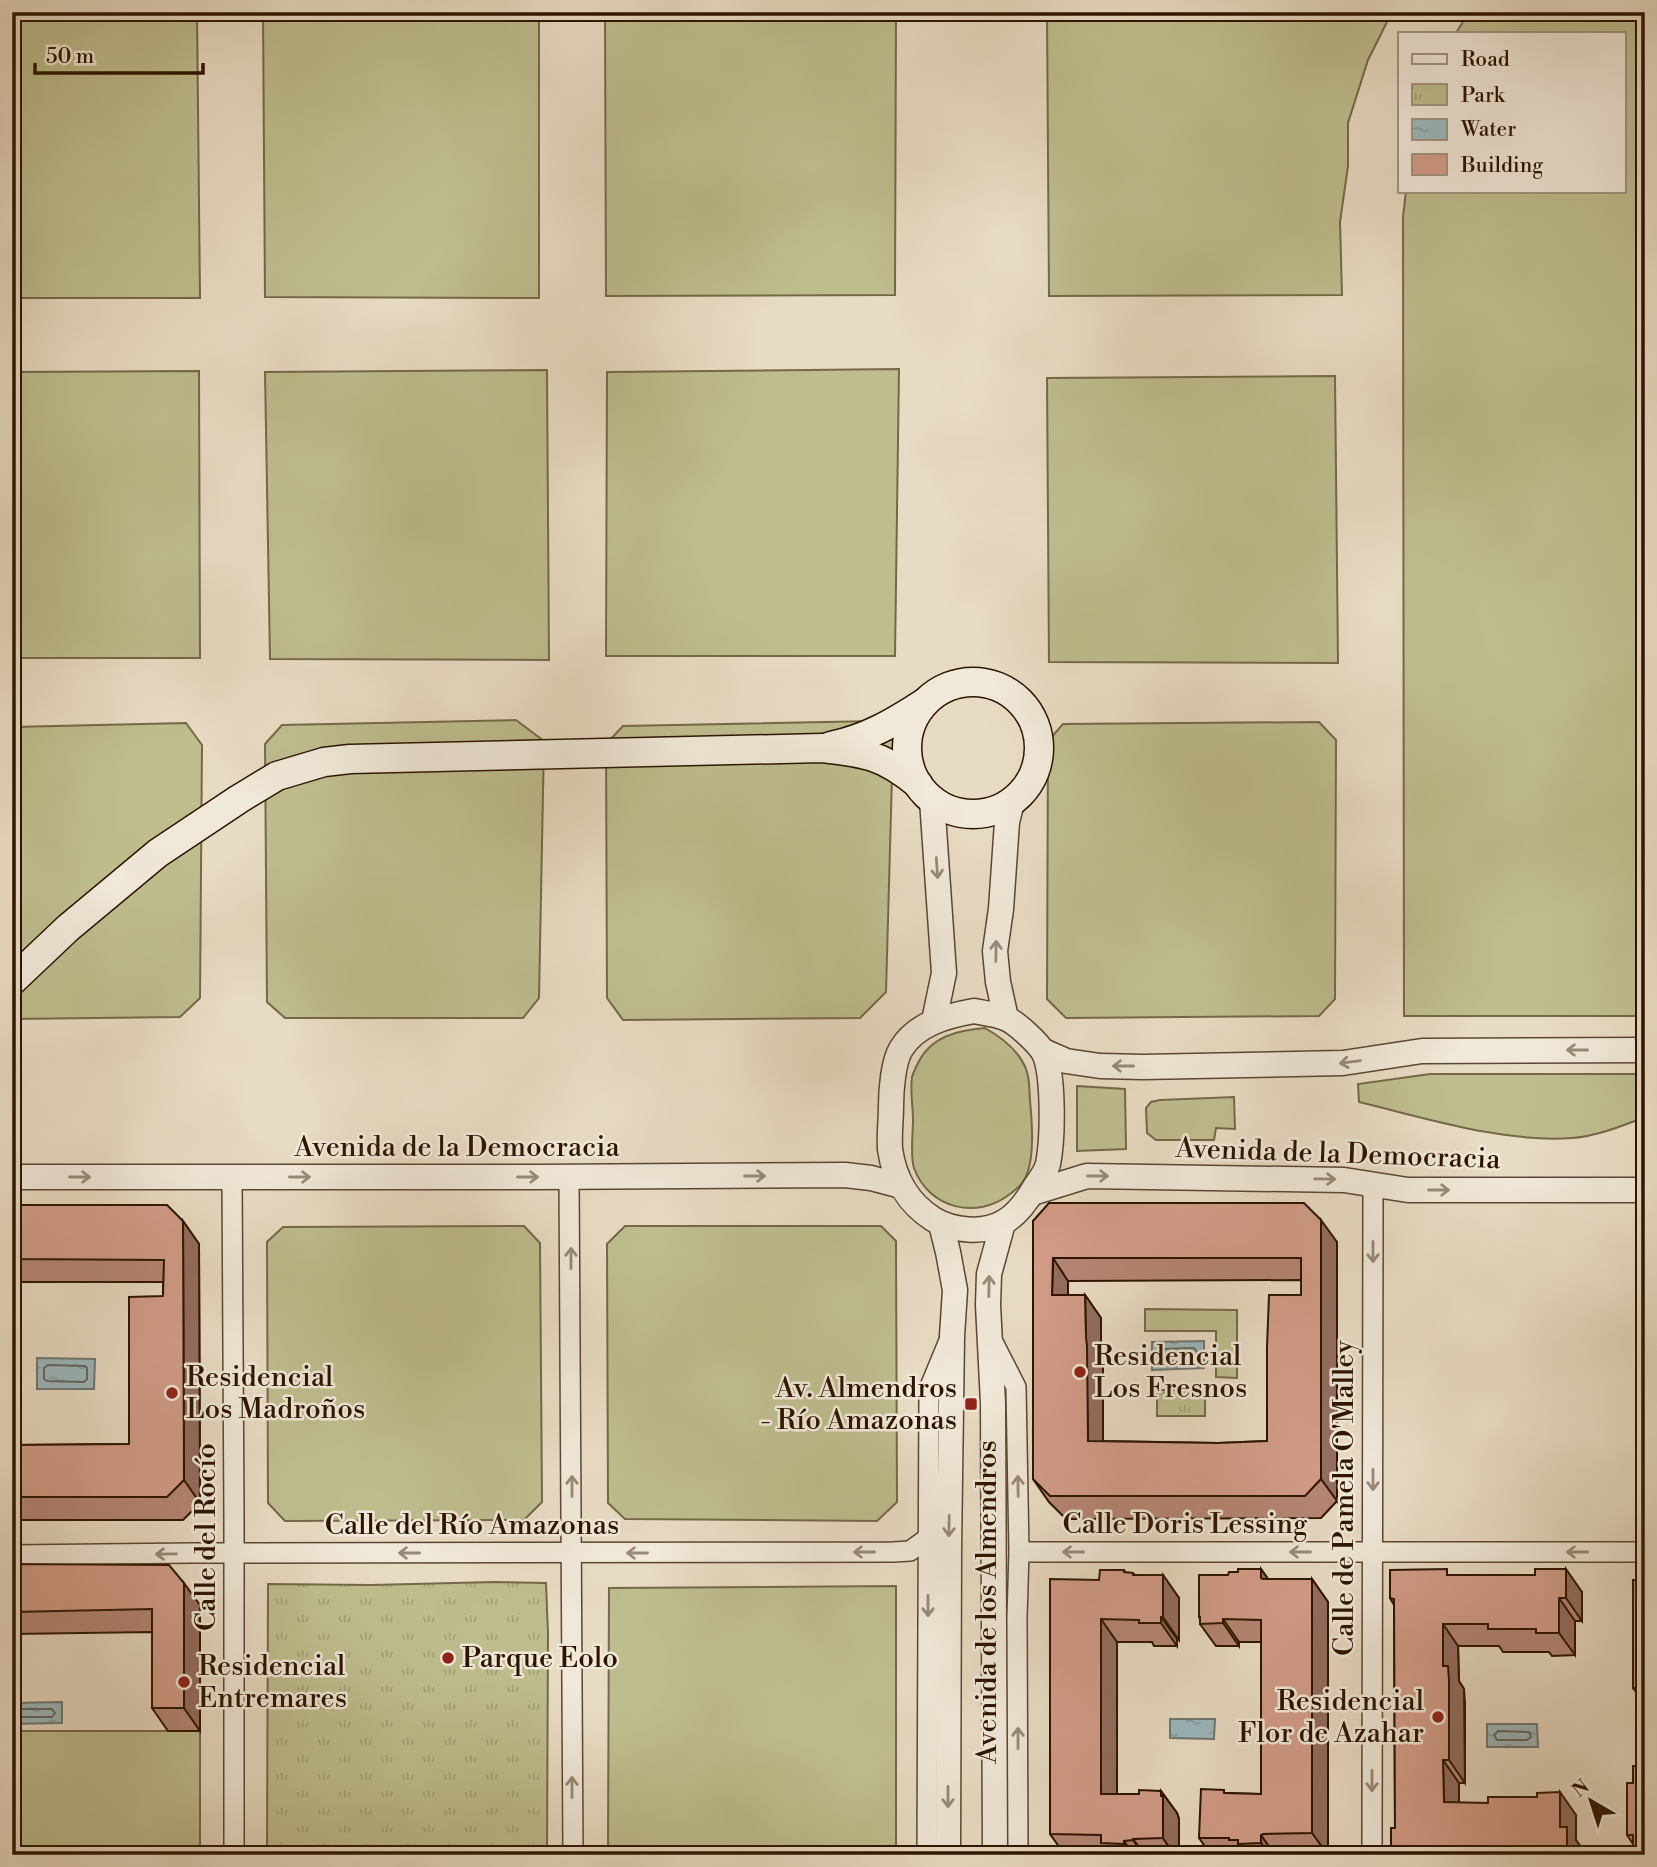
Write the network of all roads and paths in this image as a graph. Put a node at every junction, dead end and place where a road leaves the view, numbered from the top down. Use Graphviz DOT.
graph roads {
  1 [pos="925,702"];
  2 [pos="822,748"];
  3 [pos="925,792"];
  4 [pos="1012,802"];
  5 [pos="12,981"];
  6 [pos="1006,1018"];
  7 [pos="934,1021"];
  8 [pos="1645,1050"];
  9 [pos="1043,1052"];
  10 [pos="12,1177"];
  11 [pos="232,1177"];
  12 [pos="569,1177"];
  13 [pos="1371,1184"];
  14 [pos="901,1186"];
  15 [pos="1645,1190"];
  16 [pos="1032,1193"];
  17 [pos="1003,1223"];
  18 [pos="941,1224"];
  19 [pos="952,1336"];
  20 [pos="991,1337"];
  21 [pos="928,1538"];
  22 [pos="1019,1552"];
  23 [pos="1373,1552"];
  24 [pos="1645,1552"];
  25 [pos="572,1553"];
  26 [pos="234,1554"];
  27 [pos="12,1555"];
  28 [pos="948,1739"];
  29 [pos="995,1756"];
  30 [pos="927,1776"];
  31 [pos="1018,1789"];
  32 [pos="234,1855"];
  33 [pos="573,1855"];
  34 [pos="927,1855"];
  35 [pos="948,1855"];
  36 [pos="995,1855"];
  37 [pos="1018,1855"];
  38 [pos="1372,1855"];
  1 -- 2 [label="main road"];
  1 -- 3 [label="main road"];
  1 -- 4 [label="main road"];
  2 -- 3 [label="main road"];
  2 -- 5 [label="main road"];
  3 -- 4 [label="main road"];
  3 -- 7 [label="street, one-way"];
  6 -- 4 [label="street, one-way"];
  6 -- 7 [label="street"];
  6 -- 9 [label="street"];
  7 -- 14 [label="street"];
  8 -- 9 [label="street, one-way"];
  9 -- 16 [label="street"];
  10 -- 11 [label="street, Avenida de la Democracia, one-way"];
  11 -- 12 [label="street, Avenida de la Democracia, one-way"];
  11 -- 26 [label="street, Calle del Rocío"];
  12 -- 14 [label="street, Avenida de la Democracia, one-way"];
  25 -- 12 [label="street, one-way"];
  13 -- 15 [label="street, Avenida de la Democracia, one-way"];
  16 -- 13 [label="street, Avenida de la Democracia, one-way"];
  13 -- 23 [label="street, Calle de Pamela O'Malley, one-way"];
  14 -- 18 [label="street"];
  16 -- 17 [label="street"];
  17 -- 18 [label="street"];
  20 -- 17 [label="street, Avenida de los Almendros, one-way"];
  18 -- 19 [label="street, Avenida de los Almendros"];
  19 -- 21 [label="street, Avenida de los Almendros"];
  19 -- 28 [label="street, Avenida de los Almendros, one-way"];
  22 -- 20 [label="street, Avenida de los Almendros, one-way"];
  20 -- 29 [label="street, Avenida de los Almendros"];
  21 -- 25 [label="street, Calle del Río Amazonas, one-way"];
  21 -- 30 [label="street, Avenida de los Almendros, one-way"];
  23 -- 22 [label="street, Calle Doris Lessing, one-way"];
  31 -- 22 [label="street, Avenida de los Almendros, one-way"];
  24 -- 23 [label="street, Calle Doris Lessing, one-way"];
  23 -- 38 [label="street, Calle de Pamela O'Malley, one-way"];
  25 -- 26 [label="street, Calle del Río Amazonas, one-way"];
  33 -- 25 [label="street, one-way"];
  26 -- 27 [label="street, Calle del Río Amazonas, one-way"];
  26 -- 32 [label="street, Calle del Rocío"];
  28 -- 30 [label="street, Avenida de los Almendros"];
  28 -- 35 [label="street, Avenida de los Almendros, one-way"];
  29 -- 31 [label="street, Avenida de los Almendros"];
  29 -- 36 [label="street, Avenida de los Almendros"];
  30 -- 34 [label="street, Avenida de los Almendros"];
  31 -- 37 [label="street, Avenida de los Almendros"];
}
